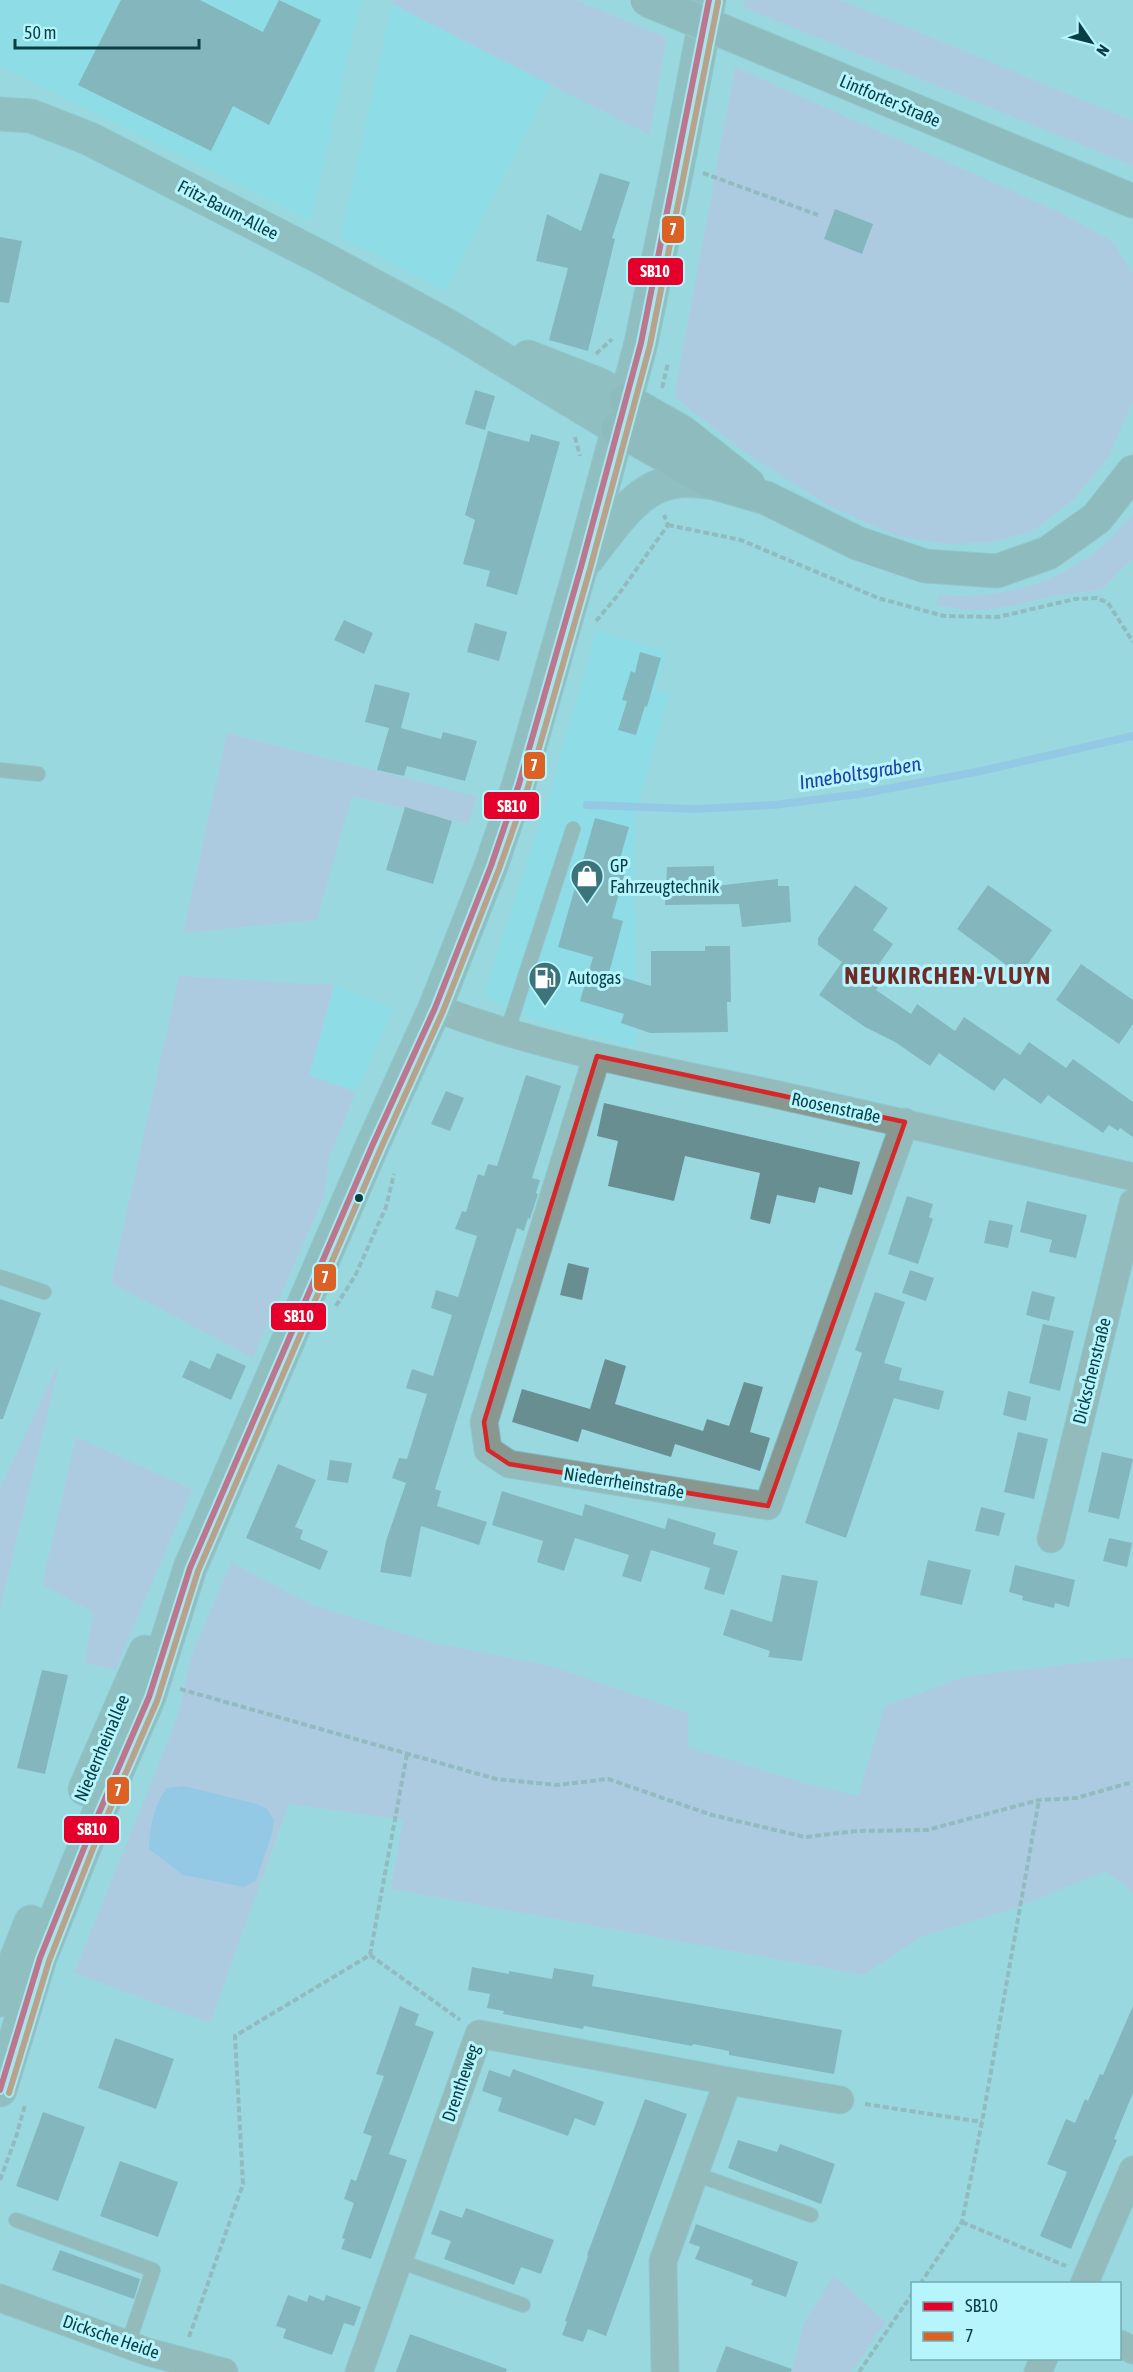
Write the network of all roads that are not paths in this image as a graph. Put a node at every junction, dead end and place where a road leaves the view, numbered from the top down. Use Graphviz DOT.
graph roads {
  1 [pos="646,0"];
  2 [pos="709,0"];
  3 [pos="0,114"];
  4 [pos="1119,196"];
  5 [pos="1133,227"];
  6 [pos="622,414"];
  7 [pos="1133,472"];
  8 [pos="714,483"];
  9 [pos="766,498"];
  10 [pos="581,567"];
  11 [pos="0,771"];
  12 [pos="38,774"];
  13 [pos="573,829"];
  14 [pos="435,1008"];
  15 [pos="507,1032"];
  16 [pos="597,1056"];
  17 [pos="905,1122"];
  18 [pos="1133,1177"];
  19 [pos="1133,1203"];
  20 [pos="0,1277"];
  21 [pos="44,1292"];
  22 [pos="1051,1539"];
  23 [pos="190,1568"];
  24 [pos="0,2000"];
  25 [pos="728,2081"];
  26 [pos="0,2090"];
  27 [pos="840,2100"];
  28 [pos="1133,2170"];
  29 [pos="695,2174"];
  30 [pos="811,2216"];
  31 [pos="16,2220"];
  32 [pos="399,2261"];
  33 [pos="1086,2279"];
  34 [pos="0,2298"];
  35 [pos="523,2305"];
  36 [pos="128,2344"];
  37 [pos="224,2372"];
  38 [pos="359,2372"];
  39 [pos="665,2372"];
  1 -- 4 [label="main road, Lintforter Straße, bridge"];
  2 -- 6 [label="main road, Niederrheinallee"];
  3 -- 6 [label="main road, Fritz-Baum-Allee"];
  4 -- 5 [label="main road"];
  6 -- 8 [label="main road"];
  6 -- 9 [label="main road"];
  6 -- 10 [label="main road, Niederrheinallee"];
  7 -- 9 [label="main road"];
  8 -- 9 [label="main road"];
  8 -- 10 [label="main road"];
  10 -- 14 [label="main road, Niederrheinallee"];
  11 -- 12 [label="lane"];
  13 -- 15 [label="lane"];
  14 -- 15 [label="street, Roosenstraße"];
  14 -- 23 [label="main road, Niederrheinallee"];
  15 -- 16 [label="street, Roosenstraße"];
  16 -- 17 [label="street, Roosenstraße"];
  16 -- 17 [label="street, Niederrheinstraße"];
  17 -- 18 [label="street, Roosenstraße"];
  19 -- 22 [label="street, Dickschenstraße"];
  20 -- 21 [label="lane"];
  23 -- 24 [label="main road, Niederrheinallee"];
  23 -- 26 [label="main road, Niederrheinallee"];
  25 -- 27 [label="street, Drentheweg"];
  25 -- 29 [label="street"];
  25 -- 32 [label="street, Drentheweg"];
  28 -- 33 [label="street"];
  29 -- 30 [label="lane"];
  29 -- 39 [label="street"];
  31 -- 36 [label="lane"];
  32 -- 35 [label="lane"];
  32 -- 38 [label="street, Drentheweg"];
  34 -- 36 [label="street, Dicksche Heide"];
  36 -- 37 [label="street, Dicksche Heide"];
}
